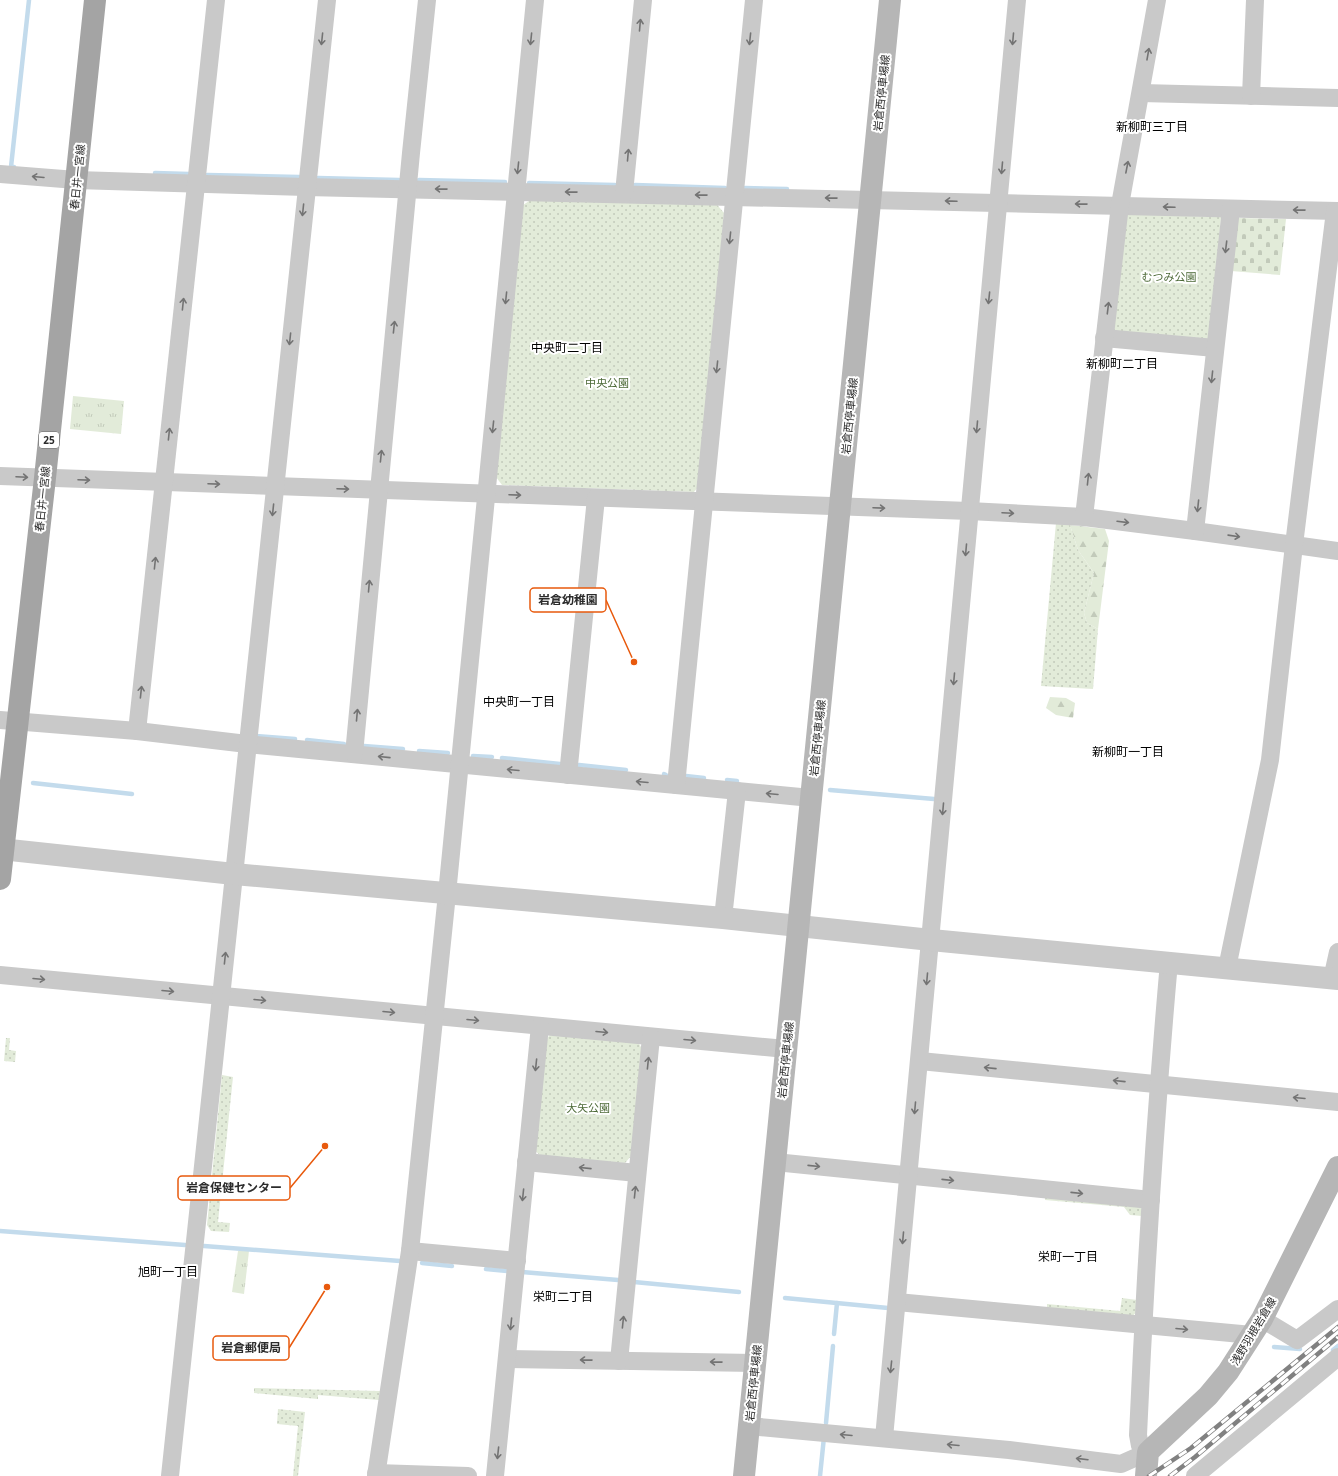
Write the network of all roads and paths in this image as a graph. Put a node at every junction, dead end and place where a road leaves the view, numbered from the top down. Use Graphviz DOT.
graph roads {
  1 [pos="95,0"];
  2 [pos="216,0"];
  3 [pos="327,0"];
  4 [pos="427,0"];
  5 [pos="535,0"];
  6 [pos="643,0"];
  7 [pos="754,0"];
  8 [pos="890,0"];
  9 [pos="1017,0"];
  10 [pos="1157,0"];
  11 [pos="1255,0"];
  12 [pos="1141,93"];
  13 [pos="1251,96"];
  14 [pos="1338,98"];
  15 [pos="0,174"];
  16 [pos="76,180"];
  17 [pos="196,183"];
  18 [pos="306,186"];
  19 [pos="408,189"];
  20 [pos="516,191"];
  21 [pos="624,193"];
  22 [pos="734,196"];
  23 [pos="870,199"];
  24 [pos="999,203"];
  25 [pos="1120,205"];
  26 [pos="1231,209"];
  27 [pos="1336,211"];
  28 [pos="1104,338"];
  29 [pos="1215,348"];
  30 [pos="0,476"];
  31 [pos="45,478"];
  32 [pos="164,482"];
  33 [pos="275,486"];
  34 [pos="378,490"];
  35 [pos="486,494"];
  36 [pos="596,498"];
  37 [pos="703,501"];
  38 [pos="840,506"];
  39 [pos="970,511"];
  40 [pos="1084,518"];
  41 [pos="1195,531"];
  42 [pos="1294,545"];
  43 [pos="1338,551"];
  44 [pos="9,721"];
  45 [pos="137,731"];
  46 [pos="247,744"];
  47 [pos="354,754"];
  48 [pos="460,764"];
  49 [pos="568,775"];
  50 [pos="676,785"];
  51 [pos="736,791"];
  52 [pos="811,798"];
  53 [pos="2,850"];
  54 [pos="234,874"];
  55 [pos="0,879"];
  56 [pos="447,894"];
  57 [pos="723,918"];
  58 [pos="798,926"];
  59 [pos="931,940"];
  60 [pos="1338,952"];
  61 [pos="1169,962"];
  62 [pos="1228,968"];
  63 [pos="0,976"];
  64 [pos="1335,979"];
  65 [pos="221,996"];
  66 [pos="434,1017"];
  67 [pos="540,1026"];
  68 [pos="651,1037"];
  69 [pos="786,1049"];
  70 [pos="920,1061"];
  71 [pos="1158,1085"];
  72 [pos="1338,1102"];
  73 [pos="526,1162"];
  74 [pos="775,1162"];
  75 [pos="1338,1167"];
  76 [pos="637,1173"];
  77 [pos="909,1176"];
  78 [pos="1151,1200"];
  79 [pos="410,1251"];
  80 [pos="517,1261"];
  81 [pos="897,1302"];
  82 [pos="1338,1309"];
  83 [pos="1143,1325"];
  84 [pos="1257,1327"];
  85 [pos="1338,1357"];
  86 [pos="507,1359"];
  87 [pos="619,1361"];
  88 [pos="756,1363"];
  89 [pos="749,1426"];
  90 [pos="884,1438"];
  91 [pos="1148,1452"];
  92 [pos="376,1474"];
  93 [pos="170,1476"];
  94 [pos="468,1476"];
  95 [pos="495,1476"];
  96 [pos="744,1476"];
  97 [pos="1146,1476"];
  98 [pos="1195,1476"];
  1 -- 16 [label="main road, 春日井一宮線 / 25"];
  2 -- 17 [label="street"];
  3 -- 18 [label="street, one-way"];
  4 -- 19 [label="street"];
  5 -- 20 [label="street, one-way"];
  21 -- 6 [label="street, one-way"];
  7 -- 22 [label="street, one-way"];
  8 -- 23 [label="main road, 岩倉西停車場線"];
  9 -- 24 [label="street, one-way"];
  12 -- 10 [label="street, one-way"];
  11 -- 13 [label="street"];
  12 -- 13 [label="street"];
  25 -- 12 [label="street, one-way"];
  13 -- 14 [label="street"];
  16 -- 15 [label="street, one-way"];
  16 -- 17 [label="street"];
  16 -- 31 [label="main road, 春日井一宮線 / 25"];
  17 -- 18 [label="street"];
  32 -- 17 [label="street, one-way"];
  18 -- 19 [label="street"];
  18 -- 33 [label="street, one-way"];
  20 -- 19 [label="street, one-way"];
  34 -- 19 [label="street, one-way"];
  21 -- 20 [label="street, one-way"];
  20 -- 35 [label="street, one-way"];
  22 -- 21 [label="street, one-way"];
  23 -- 22 [label="street, one-way"];
  22 -- 37 [label="street, one-way"];
  24 -- 23 [label="street, one-way"];
  23 -- 38 [label="main road, 岩倉西停車場線"];
  25 -- 24 [label="street, one-way"];
  24 -- 39 [label="street, one-way"];
  26 -- 25 [label="street, one-way"];
  28 -- 25 [label="street, one-way"];
  27 -- 26 [label="street, one-way"];
  26 -- 29 [label="street, one-way"];
  27 -- 42 [label="street"];
  28 -- 29 [label="street"];
  40 -- 28 [label="street, one-way"];
  29 -- 41 [label="street, one-way"];
  30 -- 31 [label="street, one-way"];
  31 -- 32 [label="street, one-way"];
  31 -- 44 [label="main road, 春日井一宮線 / 25"];
  32 -- 33 [label="street, one-way"];
  45 -- 32 [label="street, one-way"];
  33 -- 34 [label="street, one-way"];
  33 -- 46 [label="street, one-way"];
  34 -- 35 [label="street"];
  47 -- 34 [label="street, one-way"];
  35 -- 36 [label="street, one-way"];
  35 -- 48 [label="street"];
  36 -- 37 [label="street"];
  36 -- 49 [label="street"];
  37 -- 38 [label="street"];
  37 -- 50 [label="street"];
  38 -- 39 [label="street, one-way"];
  38 -- 52 [label="main road, 岩倉西停車場線"];
  39 -- 40 [label="street, one-way"];
  39 -- 59 [label="street, one-way"];
  40 -- 41 [label="street, one-way"];
  41 -- 42 [label="street, one-way"];
  42 -- 43 [label="street"];
  42 -- 62 [label="street"];
  44 -- 45 [label="street"];
  44 -- 53 [label="main road, 春日井一宮線 / 25"];
  45 -- 46 [label="street"];
  46 -- 47 [label="street"];
  46 -- 54 [label="street"];
  48 -- 47 [label="street, one-way"];
  49 -- 48 [label="street, one-way"];
  48 -- 56 [label="street"];
  50 -- 49 [label="street, one-way"];
  50 -- 51 [label="street"];
  52 -- 51 [label="street, one-way"];
  51 -- 57 [label="street"];
  52 -- 58 [label="main road, 岩倉西停車場線"];
  53 -- 54 [label="street"];
  53 -- 55 [label="main road, 春日井一宮線 / 25"];
  54 -- 56 [label="street"];
  65 -- 54 [label="street, one-way"];
  56 -- 57 [label="street"];
  56 -- 66 [label="street"];
  57 -- 58 [label="street"];
  58 -- 59 [label="street"];
  58 -- 69 [label="main road, 岩倉西停車場線"];
  59 -- 61 [label="street"];
  59 -- 70 [label="street, one-way"];
  60 -- 64 [label="street"];
  61 -- 62 [label="street"];
  61 -- 71 [label="street"];
  62 -- 64 [label="street"];
  63 -- 65 [label="street, one-way"];
  65 -- 66 [label="street, one-way"];
  65 -- 93 [label="street"];
  66 -- 67 [label="street, one-way"];
  66 -- 79 [label="street"];
  67 -- 68 [label="street, one-way"];
  67 -- 73 [label="street, one-way"];
  68 -- 69 [label="street, one-way"];
  76 -- 68 [label="street, one-way"];
  69 -- 74 [label="main road, 岩倉西停車場線"];
  71 -- 70 [label="street, one-way"];
  70 -- 77 [label="street, one-way"];
  72 -- 71 [label="street, one-way"];
  71 -- 78 [label="street"];
  76 -- 73 [label="street, one-way"];
  73 -- 80 [label="street, one-way"];
  74 -- 77 [label="street, one-way"];
  74 -- 88 [label="main road, 岩倉西停車場線"];
  75 -- 84 [label="main road, 浅野羽根岩倉線"];
  87 -- 76 [label="street, one-way"];
  77 -- 78 [label="street, one-way"];
  77 -- 81 [label="street, one-way"];
  78 -- 83 [label="street"];
  79 -- 80 [label="street"];
  79 -- 92 [label="street"];
  80 -- 86 [label="street, one-way"];
  81 -- 83 [label="street"];
  81 -- 90 [label="street, one-way"];
  82 -- 84 [label="street"];
  83 -- 84 [label="street, one-way"];
  83 -- 91 [label="street"];
  84 -- 91 [label="main road, 浅野羽根岩倉線"];
  85 -- 98 [label="street"];
  87 -- 86 [label="street, one-way"];
  86 -- 95 [label="street, one-way"];
  88 -- 87 [label="street, one-way"];
  88 -- 89 [label="main road, 岩倉西停車場線"];
  90 -- 89 [label="street, one-way"];
  89 -- 96 [label="main road, 岩倉西停車場線"];
  91 -- 90 [label="street, one-way"];
  91 -- 97 [label="main road"];
  92 -- 94 [label="street"];
}
